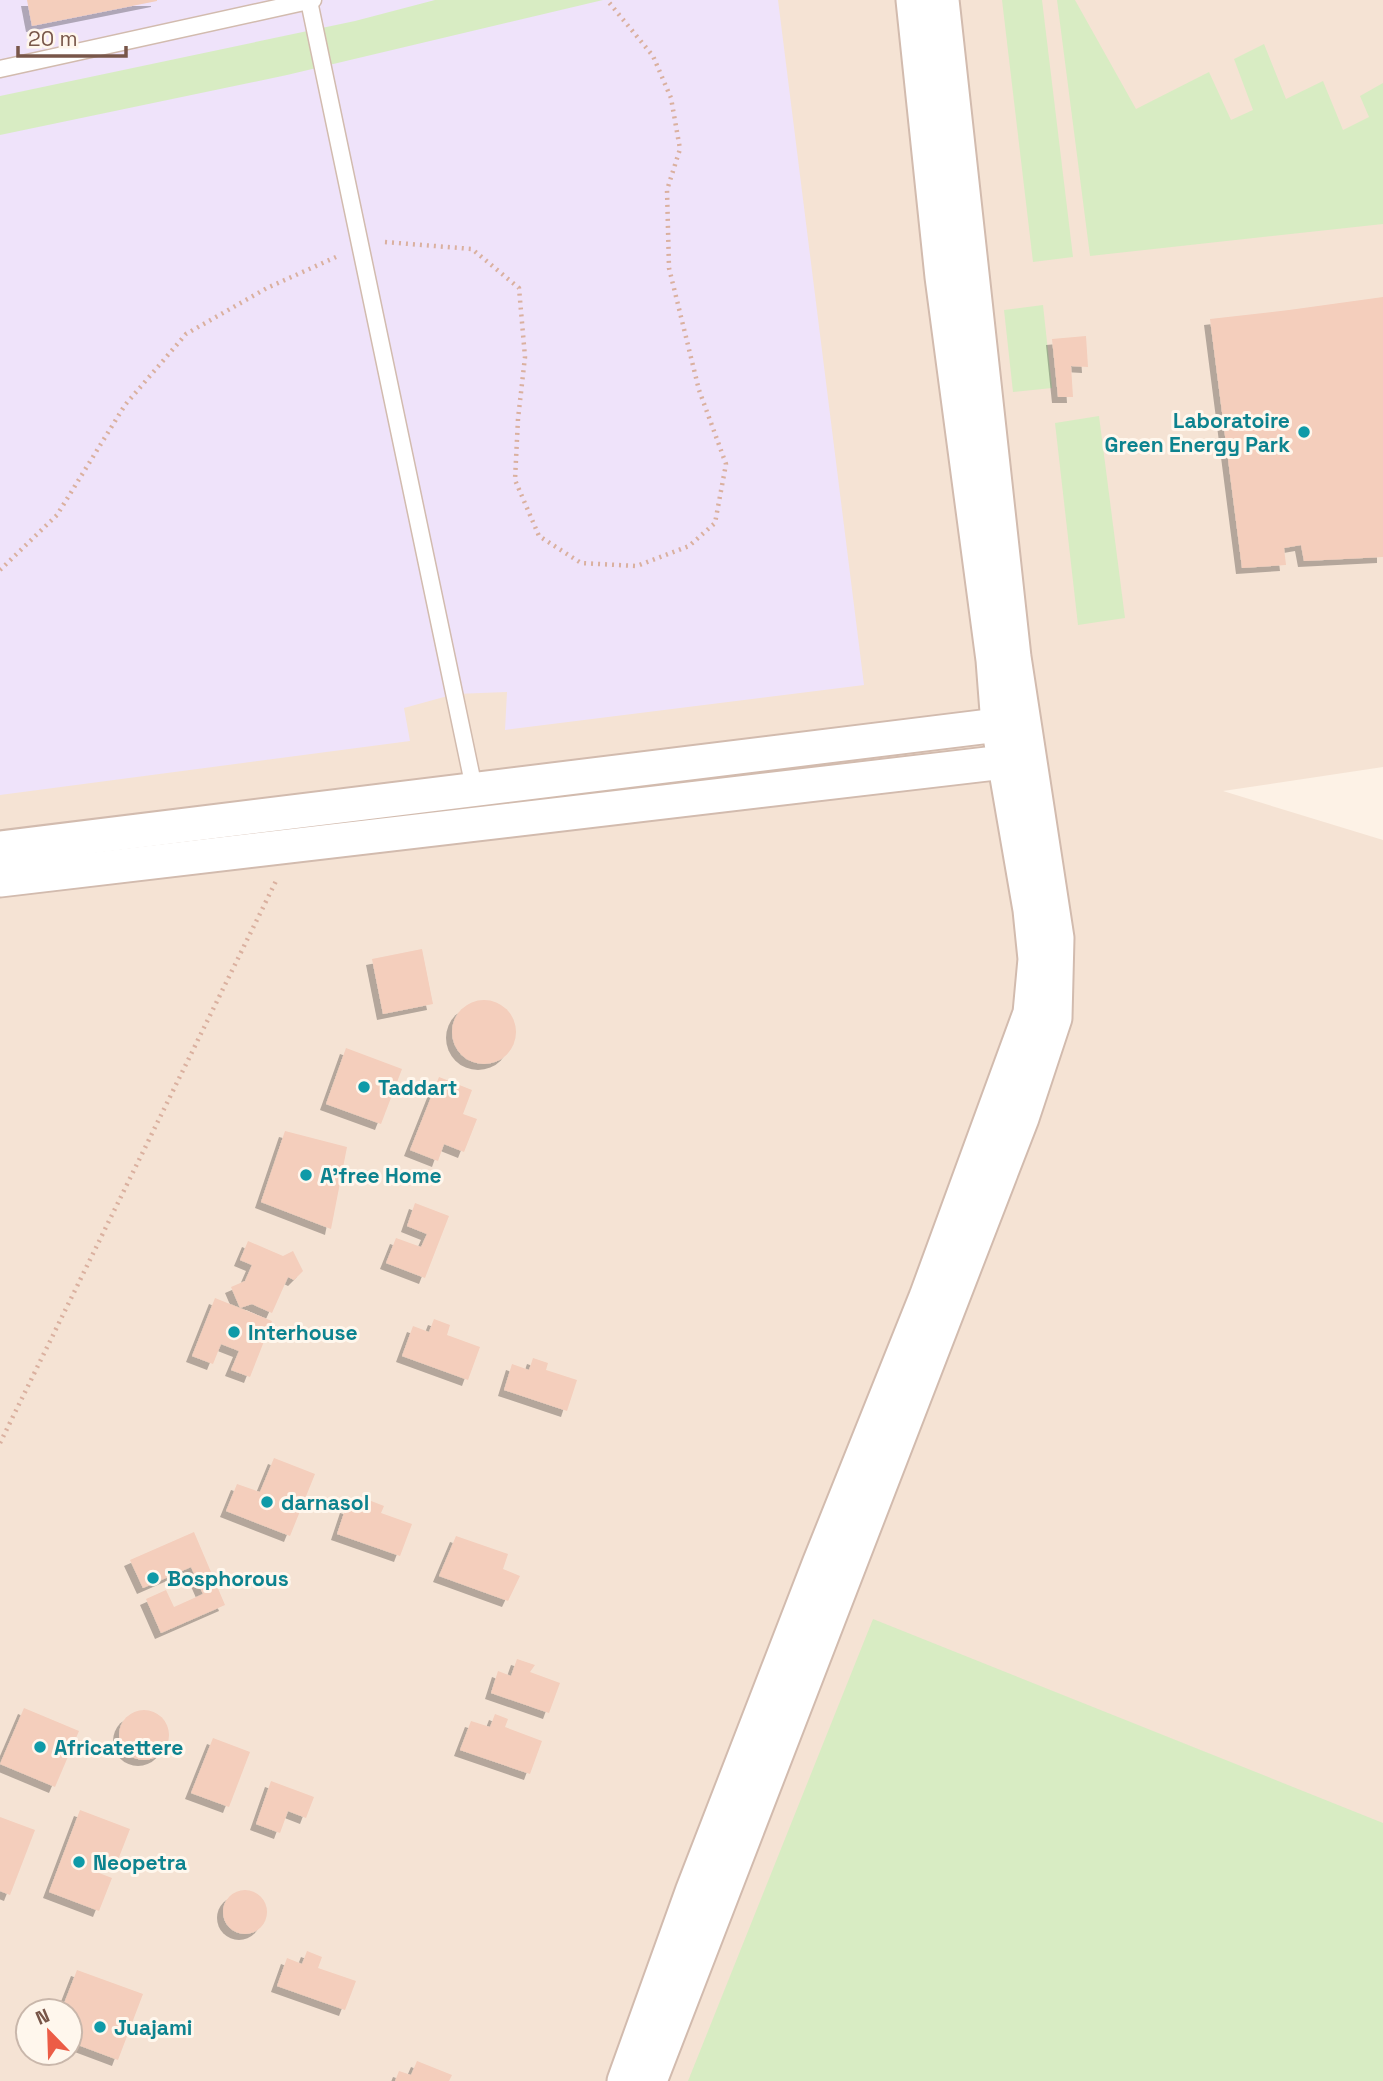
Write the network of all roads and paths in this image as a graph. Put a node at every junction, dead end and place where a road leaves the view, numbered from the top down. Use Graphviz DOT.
graph roads {
  1 [pos="607,0"];
  2 [pos="913,0"];
  3 [pos="942,0"];
  4 [pos="311,1"];
  5 [pos="0,69"];
  6 [pos="361,249"];
  7 [pos="0,570"];
  8 [pos="998,725"];
  9 [pos="1004,762"];
  10 [pos="474,789"];
  11 [pos="281,846"];
  12 [pos="0,848"];
  13 [pos="0,880"];
  14 [pos="0,1443"];
  15 [pos="624,2081"];
  16 [pos="650,2081"];
  1 -- 6 [label="path"];
  2 -- 8 [label="street"];
  3 -- 16 [label="street"];
  4 -- 5 [label="lane"];
  4 -- 6 [label="lane"];
  6 -- 7 [label="path"];
  6 -- 10 [label="lane"];
  8 -- 9 [label="street"];
  8 -- 10 [label="street"];
  9 -- 11 [label="street"];
  9 -- 15 [label="street"];
  10 -- 12 [label="street"];
  11 -- 13 [label="street"];
  11 -- 14 [label="path"];
}
